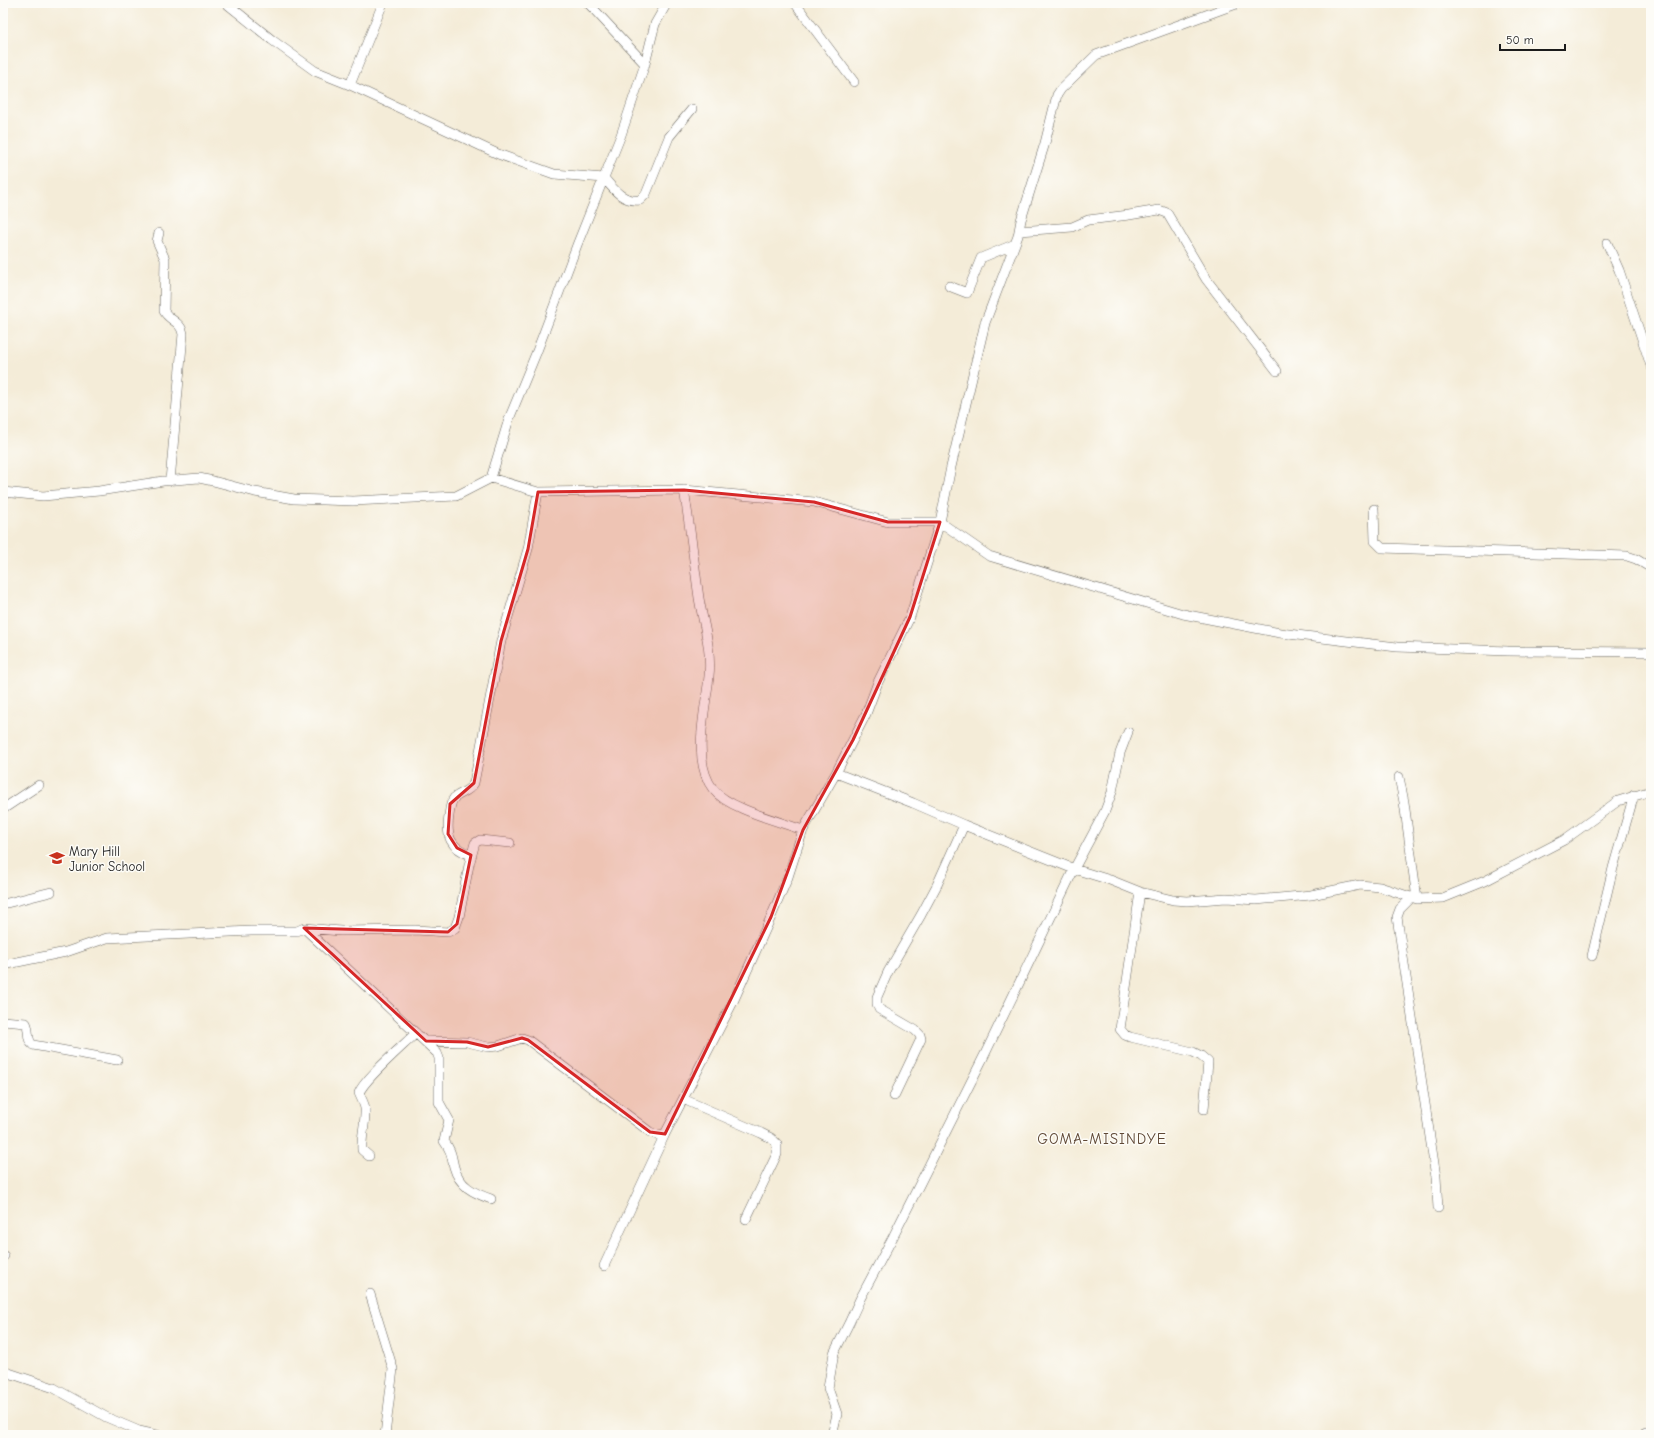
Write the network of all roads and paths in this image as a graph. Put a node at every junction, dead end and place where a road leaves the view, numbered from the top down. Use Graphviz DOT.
graph roads {
  1 [pos="226,3"];
  2 [pos="383,3"];
  3 [pos="588,3"];
  4 [pos="667,3"];
  5 [pos="795,3"];
  6 [pos="1240,3"];
  7 [pos="645,64"];
  8 [pos="854,82"];
  9 [pos="350,85"];
  10 [pos="692,109"];
  11 [pos="604,178"];
  12 [pos="1020,230"];
  13 [pos="159,233"];
  14 [pos="1607,243"];
  15 [pos="1015,244"];
  16 [pos="949,286"];
  17 [pos="1651,366"];
  18 [pos="1276,370"];
  19 [pos="491,478"];
  20 [pos="170,481"];
  21 [pos="684,490"];
  22 [pos="3,492"];
  23 [pos="538,492"];
  24 [pos="1374,509"];
  25 [pos="940,522"];
  26 [pos="1651,568"];
  27 [pos="1651,652"];
  28 [pos="1128,732"];
  29 [pos="836,773"];
  30 [pos="1399,777"];
  31 [pos="39,785"];
  32 [pos="1651,791"];
  33 [pos="1634,795"];
  34 [pos="3,808"];
  35 [pos="964,825"];
  36 [pos="803,830"];
  37 [pos="510,842"];
  38 [pos="471,855"];
  39 [pos="1074,869"];
  40 [pos="51,892"];
  41 [pos="1140,892"];
  42 [pos="1414,899"];
  43 [pos="3,904"];
  44 [pos="304,928"];
  45 [pos="1592,956"];
  46 [pos="3,965"];
  47 [pos="3,1021"];
  48 [pos="416,1033"];
  49 [pos="426,1041"];
  50 [pos="117,1060"];
  51 [pos="894,1096"];
  52 [pos="683,1099"];
  53 [pos="1204,1109"];
  54 [pos="666,1134"];
  55 [pos="368,1156"];
  56 [pos="490,1199"];
  57 [pos="1438,1208"];
  58 [pos="746,1219"];
  59 [pos="604,1266"];
  60 [pos="370,1294"];
  61 [pos="3,1371"];
  62 [pos="157,1435"];
  63 [pos="385,1435"];
  64 [pos="832,1435"];
  1 -- 9 [label="street"];
  2 -- 9 [label="street"];
  3 -- 7 [label="street"];
  4 -- 7 [label="street"];
  5 -- 8 [label="street"];
  6 -- 12 [label="street"];
  7 -- 11 [label="street"];
  9 -- 11 [label="street"];
  10 -- 11 [label="street"];
  11 -- 19 [label="street"];
  12 -- 15 [label="street"];
  12 -- 18 [label="street"];
  13 -- 20 [label="street"];
  14 -- 17 [label="street"];
  15 -- 16 [label="street"];
  15 -- 25 [label="street"];
  19 -- 20 [label="street"];
  19 -- 23 [label="street"];
  20 -- 22 [label="street"];
  21 -- 23 [label="street"];
  21 -- 25 [label="street"];
  21 -- 36 [label="street"];
  23 -- 38 [label="street"];
  24 -- 26 [label="street"];
  25 -- 27 [label="street"];
  25 -- 29 [label="street"];
  28 -- 39 [label="street"];
  29 -- 35 [label="street"];
  29 -- 36 [label="street"];
  30 -- 42 [label="street"];
  31 -- 34 [label="street"];
  32 -- 33 [label="street"];
  33 -- 42 [label="street"];
  33 -- 45 [label="street"];
  35 -- 39 [label="street"];
  35 -- 51 [label="street"];
  36 -- 52 [label="street"];
  37 -- 38 [label="street"];
  38 -- 44 [label="street"];
  39 -- 41 [label="street"];
  39 -- 64 [label="street"];
  40 -- 43 [label="street"];
  41 -- 42 [label="street"];
  41 -- 53 [label="street"];
  42 -- 57 [label="street"];
  44 -- 46 [label="street"];
  44 -- 48 [label="street"];
  47 -- 50 [label="street"];
  48 -- 49 [label="street"];
  48 -- 55 [label="street"];
  49 -- 54 [label="street"];
  49 -- 56 [label="street"];
  52 -- 54 [label="street"];
  52 -- 58 [label="street"];
  54 -- 59 [label="street"];
  60 -- 63 [label="street"];
  61 -- 62 [label="street"];
}
